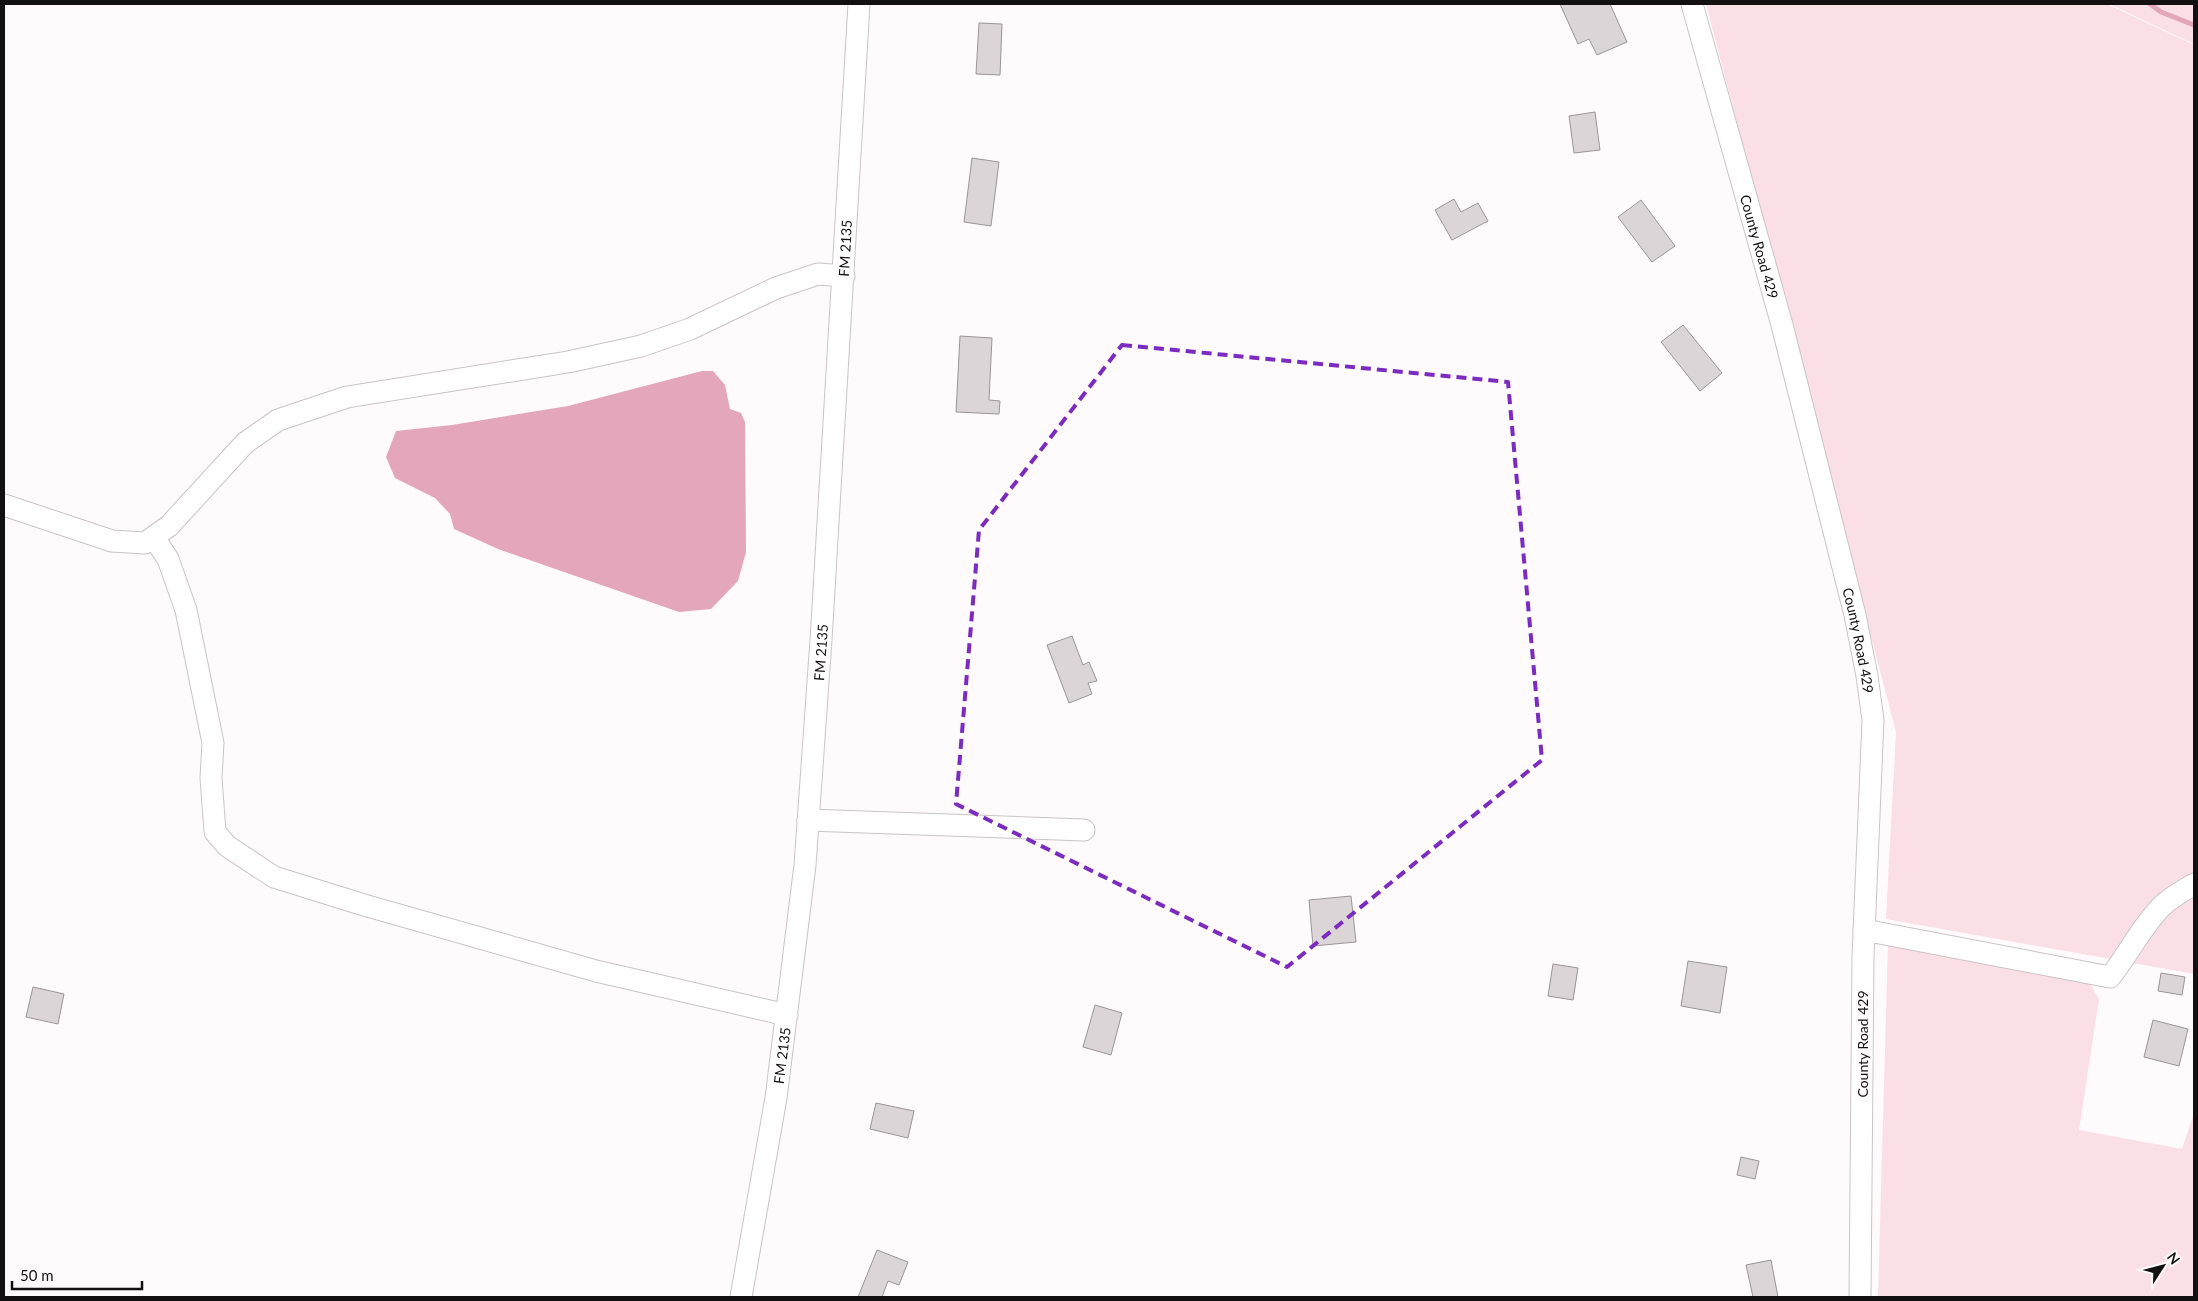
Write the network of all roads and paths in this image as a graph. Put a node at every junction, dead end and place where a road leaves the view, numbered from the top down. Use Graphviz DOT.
graph roads {
  1 [pos="859,4"];
  2 [pos="1692,4"];
  3 [pos="844,276"];
  4 [pos="4,505"];
  5 [pos="154,538"];
  6 [pos="808,820"];
  7 [pos="1084,830"];
  8 [pos="2194,884"];
  9 [pos="1864,930"];
  10 [pos="787,1015"];
  11 [pos="741,1297"];
  12 [pos="1860,1297"];
  1 -- 3 [label="street, FM 2135 / FM 2135"];
  2 -- 9 [label="street, County Road 429"];
  3 -- 5 [label="street"];
  3 -- 6 [label="street, FM 2135 / FM 2135"];
  4 -- 5 [label="street"];
  5 -- 10 [label="street"];
  6 -- 7 [label="street"];
  6 -- 10 [label="street, FM 2135 / FM 2135"];
  8 -- 9 [label="street"];
  9 -- 12 [label="street, County Road 429"];
  10 -- 11 [label="street, FM 2135 / FM 2135"];
}
